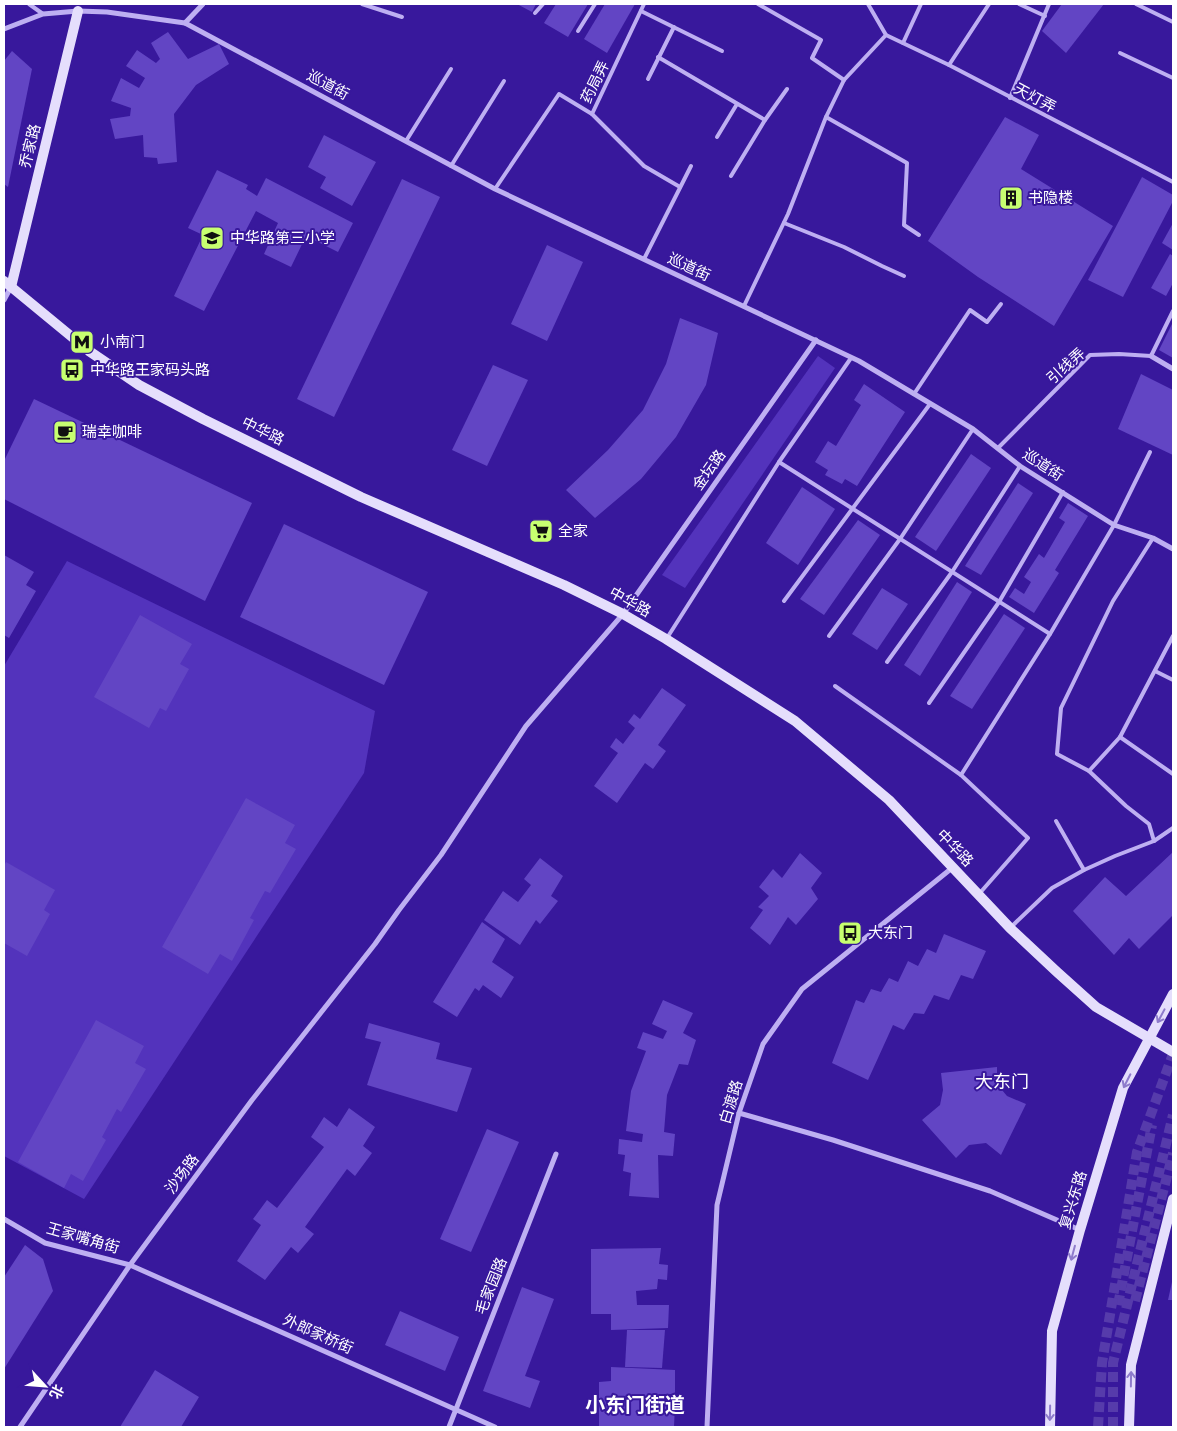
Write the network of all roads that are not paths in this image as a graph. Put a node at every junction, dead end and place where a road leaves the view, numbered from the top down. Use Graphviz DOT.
graph roads {
  1 [pos="29,4"];
  2 [pos="203,4"];
  3 [pos="362,4"];
  4 [pos="543,4"];
  5 [pos="595,4"];
  6 [pos="644,4"];
  7 [pos="758,4"];
  8 [pos="868,4"];
  9 [pos="921,4"];
  10 [pos="989,4"];
  11 [pos="1018,4"];
  12 [pos="1048,4"];
  13 [pos="1136,4"];
  14 [pos="78,11"];
  15 [pos="641,11"];
  16 [pos="535,13"];
  17 [pos="43,14"];
  18 [pos="1044,16"];
  19 [pos="402,17"];
  20 [pos="1173,22"];
  21 [pos="185,23"];
  22 [pos="674,27"];
  23 [pos="4,28"];
  24 [pos="578,31"];
  25 [pos="886,34"];
  26 [pos="903,43"];
  27 [pos="722,51"];
  28 [pos="1120,52"];
  29 [pos="658,57"];
  30 [pos="949,66"];
  31 [pos="451,69"];
  32 [pos="1173,78"];
  33 [pos="648,79"];
  34 [pos="844,80"];
  35 [pos="504,81"];
  36 [pos="787,89"];
  37 [pos="1010,98"];
  38 [pos="737,104"];
  39 [pos="592,114"];
  40 [pos="826,116"];
  41 [pos="765,120"];
  42 [pos="716,137"];
  43 [pos="406,142"];
  44 [pos="451,166"];
  45 [pos="691,166"];
  46 [pos="731,176"];
  47 [pos="1173,180"];
  48 [pos="680,187"];
  49 [pos="495,189"];
  50 [pos="784,222"];
  51 [pos="919,236"];
  52 [pos="644,259"];
  53 [pos="904,276"];
  54 [pos="7,284"];
  55 [pos="4,300"];
  56 [pos="1001,304"];
  57 [pos="744,306"];
  58 [pos="1173,311"];
  59 [pos="816,340"];
  60 [pos="1150,356"];
  61 [pos="851,358"];
  62 [pos="1173,369"];
  63 [pos="914,394"];
  64 [pos="930,404"];
  65 [pos="973,429"];
  66 [pos="998,448"];
  67 [pos="1150,452"];
  68 [pos="779,462"];
  69 [pos="1020,466"];
  70 [pos="1063,492"];
  71 [pos="852,508"];
  72 [pos="1114,525"];
  73 [pos="1153,538"];
  74 [pos="900,539"];
  75 [pos="1173,548"];
  76 [pos="952,572"];
  77 [pos="784,600"];
  78 [pos="999,602"];
  79 [pos="623,614"];
  80 [pos="1050,634"];
  81 [pos="829,636"];
  82 [pos="1173,638"];
  83 [pos="666,639"];
  84 [pos="887,662"];
  85 [pos="1155,671"];
  86 [pos="1173,680"];
  87 [pos="835,686"];
  88 [pos="929,703"];
  89 [pos="1120,737"];
  90 [pos="1089,771"];
  91 [pos="1173,774"];
  92 [pos="961,775"];
  93 [pos="1056,821"];
  94 [pos="1173,828"];
  95 [pos="1154,841"];
  96 [pos="952,868"];
  97 [pos="1084,870"];
  98 [pos="978,894"];
  99 [pos="1010,928"];
  100 [pos="375,944"];
  101 [pos="1173,994"];
  102 [pos="1149,1038"];
  103 [pos="1173,1052"];
  104 [pos="739,1113"];
  105 [pos="556,1154"];
  106 [pos="1173,1200"];
  107 [pos="4,1219"];
  108 [pos="1080,1230"];
  109 [pos="130,1264"];
  110 [pos="456,1409"];
  111 [pos="20,1427"];
  112 [pos="449,1427"];
  113 [pos="495,1427"];
  114 [pos="707,1427"];
  115 [pos="1050,1427"];
  116 [pos="1129,1427"];
  1 -- 17 [label="lane"];
  2 -- 21 [label="street"];
  3 -- 19 [label="lane"];
  4 -- 16 [label="lane"];
  5 -- 24 [label="lane"];
  6 -- 15 [label="lane, 药局弄"];
  7 -- 34 [label="lane"];
  8 -- 25 [label="lane"];
  9 -- 26 [label="lane"];
  10 -- 30 [label="lane"];
  11 -- 18 [label="lane"];
  12 -- 18 [label="lane"];
  13 -- 20 [label="lane"];
  14 -- 17 [label="street"];
  14 -- 21 [label="street"];
  14 -- 54 [label="street, 乔家路"];
  15 -- 22 [label="lane"];
  15 -- 39 [label="lane, 药局弄"];
  17 -- 23 [label="street"];
  18 -- 37 [label="lane"];
  21 -- 43 [label="street, 巡道街"];
  22 -- 27 [label="lane"];
  22 -- 29 [label="lane"];
  25 -- 26 [label="lane, 天灯弄"];
  25 -- 34 [label="lane"];
  26 -- 30 [label="lane, 天灯弄"];
  28 -- 32 [label="lane"];
  29 -- 33 [label="lane"];
  29 -- 38 [label="lane"];
  30 -- 37 [label="lane, 天灯弄"];
  31 -- 43 [label="lane"];
  34 -- 40 [label="lane"];
  35 -- 44 [label="lane"];
  36 -- 41 [label="lane"];
  37 -- 47 [label="lane, 天灯弄"];
  38 -- 41 [label="lane"];
  38 -- 42 [label="lane"];
  39 -- 48 [label="lane"];
  39 -- 49 [label="lane, 药局弄"];
  40 -- 50 [label="lane"];
  40 -- 51 [label="lane"];
  41 -- 46 [label="lane"];
  43 -- 44 [label="street, 巡道街"];
  44 -- 49 [label="street, 巡道街"];
  45 -- 48 [label="lane"];
  48 -- 52 [label="lane"];
  49 -- 52 [label="street, 巡道街"];
  50 -- 53 [label="lane"];
  50 -- 57 [label="lane"];
  52 -- 57 [label="street, 巡道街"];
  54 -- 55 [label="street"];
  54 -- 79 [label="street, 中华路"];
  56 -- 63 [label="lane"];
  57 -- 59 [label="street, 巡道街"];
  58 -- 60 [label="lane"];
  59 -- 61 [label="street, 巡道街"];
  59 -- 79 [label="street, 金坛路"];
  60 -- 62 [label="street"];
  60 -- 66 [label="lane, 引线弄"];
  61 -- 63 [label="street, 巡道街"];
  61 -- 68 [label="lane"];
  63 -- 64 [label="street, 巡道街"];
  64 -- 65 [label="street, 巡道街"];
  64 -- 71 [label="lane"];
  65 -- 66 [label="street, 巡道街"];
  65 -- 74 [label="lane"];
  66 -- 69 [label="street, 巡道街"];
  67 -- 72 [label="lane"];
  68 -- 71 [label="lane"];
  68 -- 83 [label="lane"];
  69 -- 70 [label="street, 巡道街"];
  69 -- 76 [label="lane"];
  70 -- 72 [label="street, 巡道街"];
  70 -- 78 [label="lane"];
  71 -- 74 [label="lane"];
  71 -- 77 [label="lane"];
  72 -- 73 [label="street, 巡道街"];
  72 -- 80 [label="lane"];
  73 -- 75 [label="street, 巡道街"];
  73 -- 90 [label="lane"];
  74 -- 76 [label="lane"];
  74 -- 81 [label="lane"];
  76 -- 78 [label="lane"];
  76 -- 84 [label="lane"];
  78 -- 80 [label="lane"];
  78 -- 88 [label="lane"];
  79 -- 83 [label="street, 中华路"];
  79 -- 100 [label="street, 金坛路"];
  80 -- 92 [label="lane"];
  82 -- 85 [label="lane"];
  83 -- 96 [label="street, 中华路"];
  85 -- 86 [label="lane"];
  85 -- 89 [label="lane"];
  87 -- 92 [label="lane"];
  89 -- 90 [label="lane"];
  89 -- 91 [label="lane"];
  90 -- 95 [label="lane"];
  92 -- 98 [label="lane"];
  93 -- 97 [label="lane"];
  94 -- 95 [label="lane"];
  95 -- 97 [label="lane"];
  96 -- 98 [label="street, 中华路"];
  96 -- 104 [label="street, 白渡路"];
  97 -- 99 [label="lane"];
  98 -- 99 [label="street, 中华路"];
  99 -- 102 [label="street, 中华路"];
  100 -- 109 [label="street, 沙场路"];
  101 -- 102 [label="street, 复兴东路, one-way"];
  102 -- 103 [label="street, 中华路"];
  102 -- 108 [label="street, 复兴东路, one-way"];
  104 -- 108 [label="street"];
  104 -- 114 [label="street, 白渡路"];
  105 -- 110 [label="street, 毛家园路"];
  116 -- 106 [label="street, one-way"];
  107 -- 109 [label="street, 王家嘴角街"];
  108 -- 115 [label="street, 复兴东路, one-way"];
  109 -- 110 [label="street, 外郎家桥街"];
  109 -- 111 [label="street, 沙场路"];
  110 -- 112 [label="street, 毛家园路"];
  110 -- 113 [label="street, 外郎家桥街"];
}
